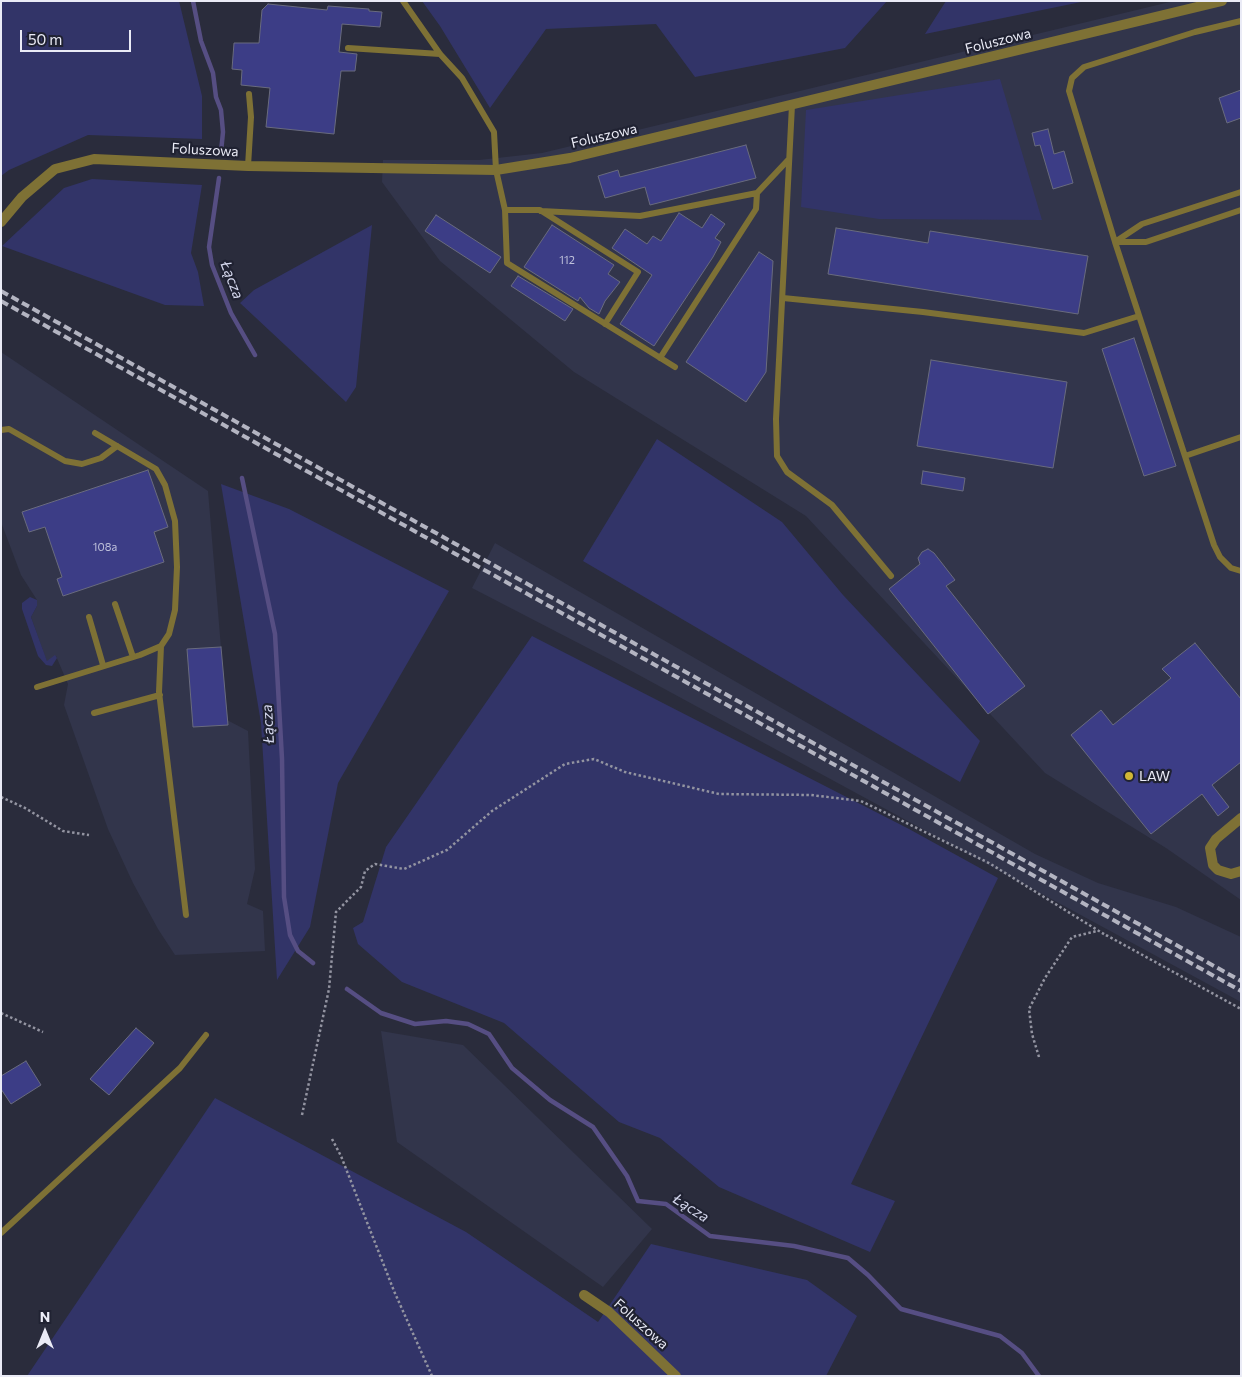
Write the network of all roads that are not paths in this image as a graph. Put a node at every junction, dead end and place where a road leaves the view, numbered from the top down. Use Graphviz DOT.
graph roads {
  1 [pos="403,1"];
  2 [pos="1222,1"];
  3 [pos="1241,21"];
  4 [pos="348,48"];
  5 [pos="440,54"];
  6 [pos="249,94"];
  7 [pos="792,105"];
  8 [pos="789,158"];
  9 [pos="248,166"];
  10 [pos="496,170"];
  11 [pos="1241,192"];
  12 [pos="757,193"];
  13 [pos="505,210"];
  14 [pos="540,210"];
  15 [pos="1241,210"];
  16 [pos="1,222"];
  17 [pos="1115,242"];
  18 [pos="783,298"];
  19 [pos="1139,316"];
  20 [pos="605,324"];
  21 [pos="660,358"];
  22 [pos="674,367"];
  23 [pos="1,430"];
  24 [pos="96,433"];
  25 [pos="1241,437"];
  26 [pos="117,446"];
  27 [pos="1185,456"];
  28 [pos="1241,571"];
  29 [pos="891,576"];
  30 [pos="115,604"];
  31 [pos="89,617"];
  32 [pos="161,646"];
  33 [pos="133,657"];
  34 [pos="103,665"];
  35 [pos="37,687"];
  36 [pos="160,695"];
  37 [pos="94,713"];
  38 [pos="1241,818"];
  39 [pos="1241,871"];
  40 [pos="186,915"];
  41 [pos="206,1035"];
  42 [pos="1,1232"];
  43 [pos="584,1295"];
  44 [pos="676,1376"];
  1 -- 5 [label="lane"];
  2 -- 7 [label="street, Foluszowa"];
  3 -- 17 [label="lane"];
  4 -- 5 [label="lane"];
  5 -- 10 [label="lane"];
  6 -- 9 [label="lane"];
  7 -- 8 [label="lane"];
  7 -- 10 [label="street, Foluszowa"];
  8 -- 12 [label="lane"];
  8 -- 18 [label="lane"];
  9 -- 10 [label="street, Foluszowa"];
  9 -- 16 [label="street, Foluszowa"];
  10 -- 13 [label="lane"];
  11 -- 17 [label="lane"];
  12 -- 14 [label="lane"];
  12 -- 21 [label="lane"];
  13 -- 14 [label="lane"];
  13 -- 20 [label="lane"];
  14 -- 20 [label="lane"];
  15 -- 17 [label="lane"];
  17 -- 19 [label="lane"];
  18 -- 19 [label="lane"];
  18 -- 29 [label="lane"];
  19 -- 27 [label="lane"];
  20 -- 21 [label="lane"];
  21 -- 22 [label="lane"];
  23 -- 26 [label="lane"];
  24 -- 26 [label="lane"];
  25 -- 27 [label="lane"];
  26 -- 32 [label="lane"];
  27 -- 28 [label="lane"];
  30 -- 33 [label="lane"];
  31 -- 34 [label="lane"];
  32 -- 33 [label="lane"];
  32 -- 36 [label="lane"];
  33 -- 34 [label="lane"];
  34 -- 35 [label="lane"];
  36 -- 37 [label="lane"];
  36 -- 40 [label="lane"];
  38 -- 39 [label="street"];
  41 -- 42 [label="lane"];
  43 -- 44 [label="street, Foluszowa"];
}
